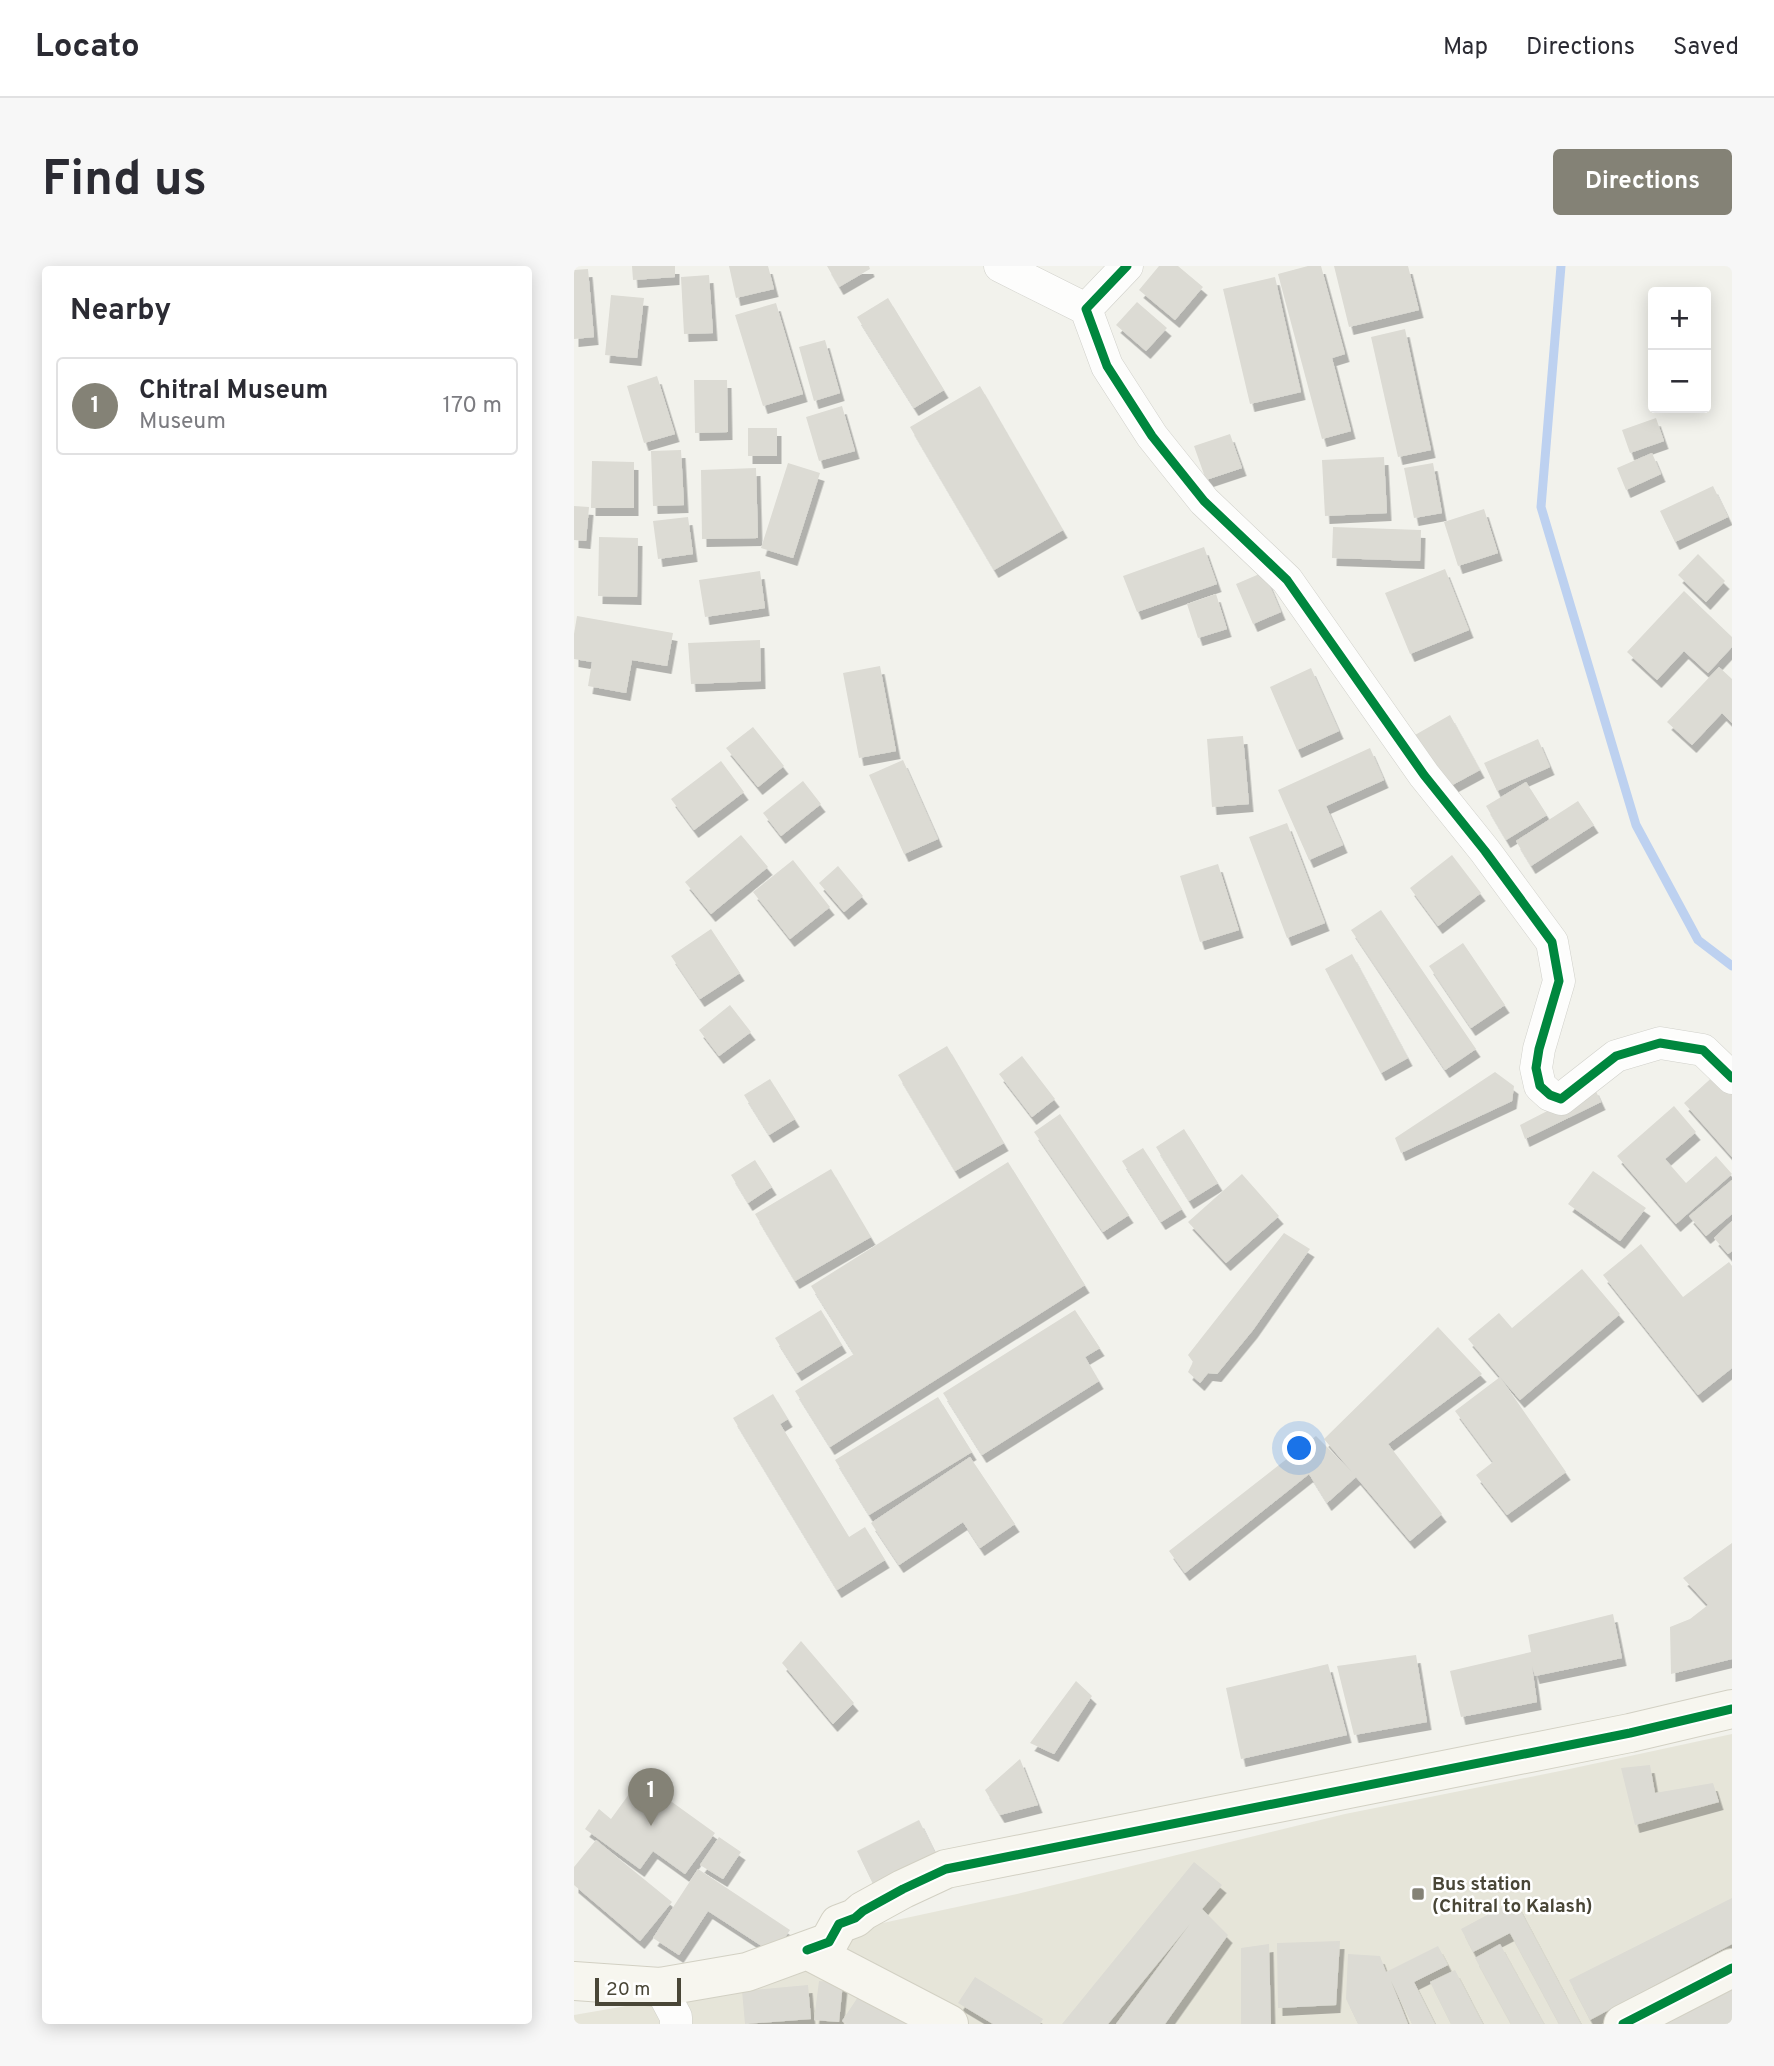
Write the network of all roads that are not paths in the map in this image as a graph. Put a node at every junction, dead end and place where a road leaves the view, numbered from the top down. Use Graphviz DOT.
graph roads {
  1 [pos="1000,266"];
  2 [pos="1127,266"];
  3 [pos="1086,309"];
  4 [pos="1732,1078"];
  5 [pos="1732,1709"];
  6 [pos="807,1950"];
  7 [pos="1732,1968"];
  8 [pos="574,1980"];
  9 [pos="660,1987"];
  10 [pos="676,2024"];
  11 [pos="948,2024"];
  12 [pos="1623,2024"];
  1 -- 3 [label="street"];
  2 -- 3 [label="street"];
  3 -- 4 [label="street"];
  5 -- 6 [label="street"];
  6 -- 9 [label="street"];
  6 -- 11 [label="street"];
  7 -- 12 [label="street"];
  8 -- 9 [label="street"];
  9 -- 10 [label="street"];
}
